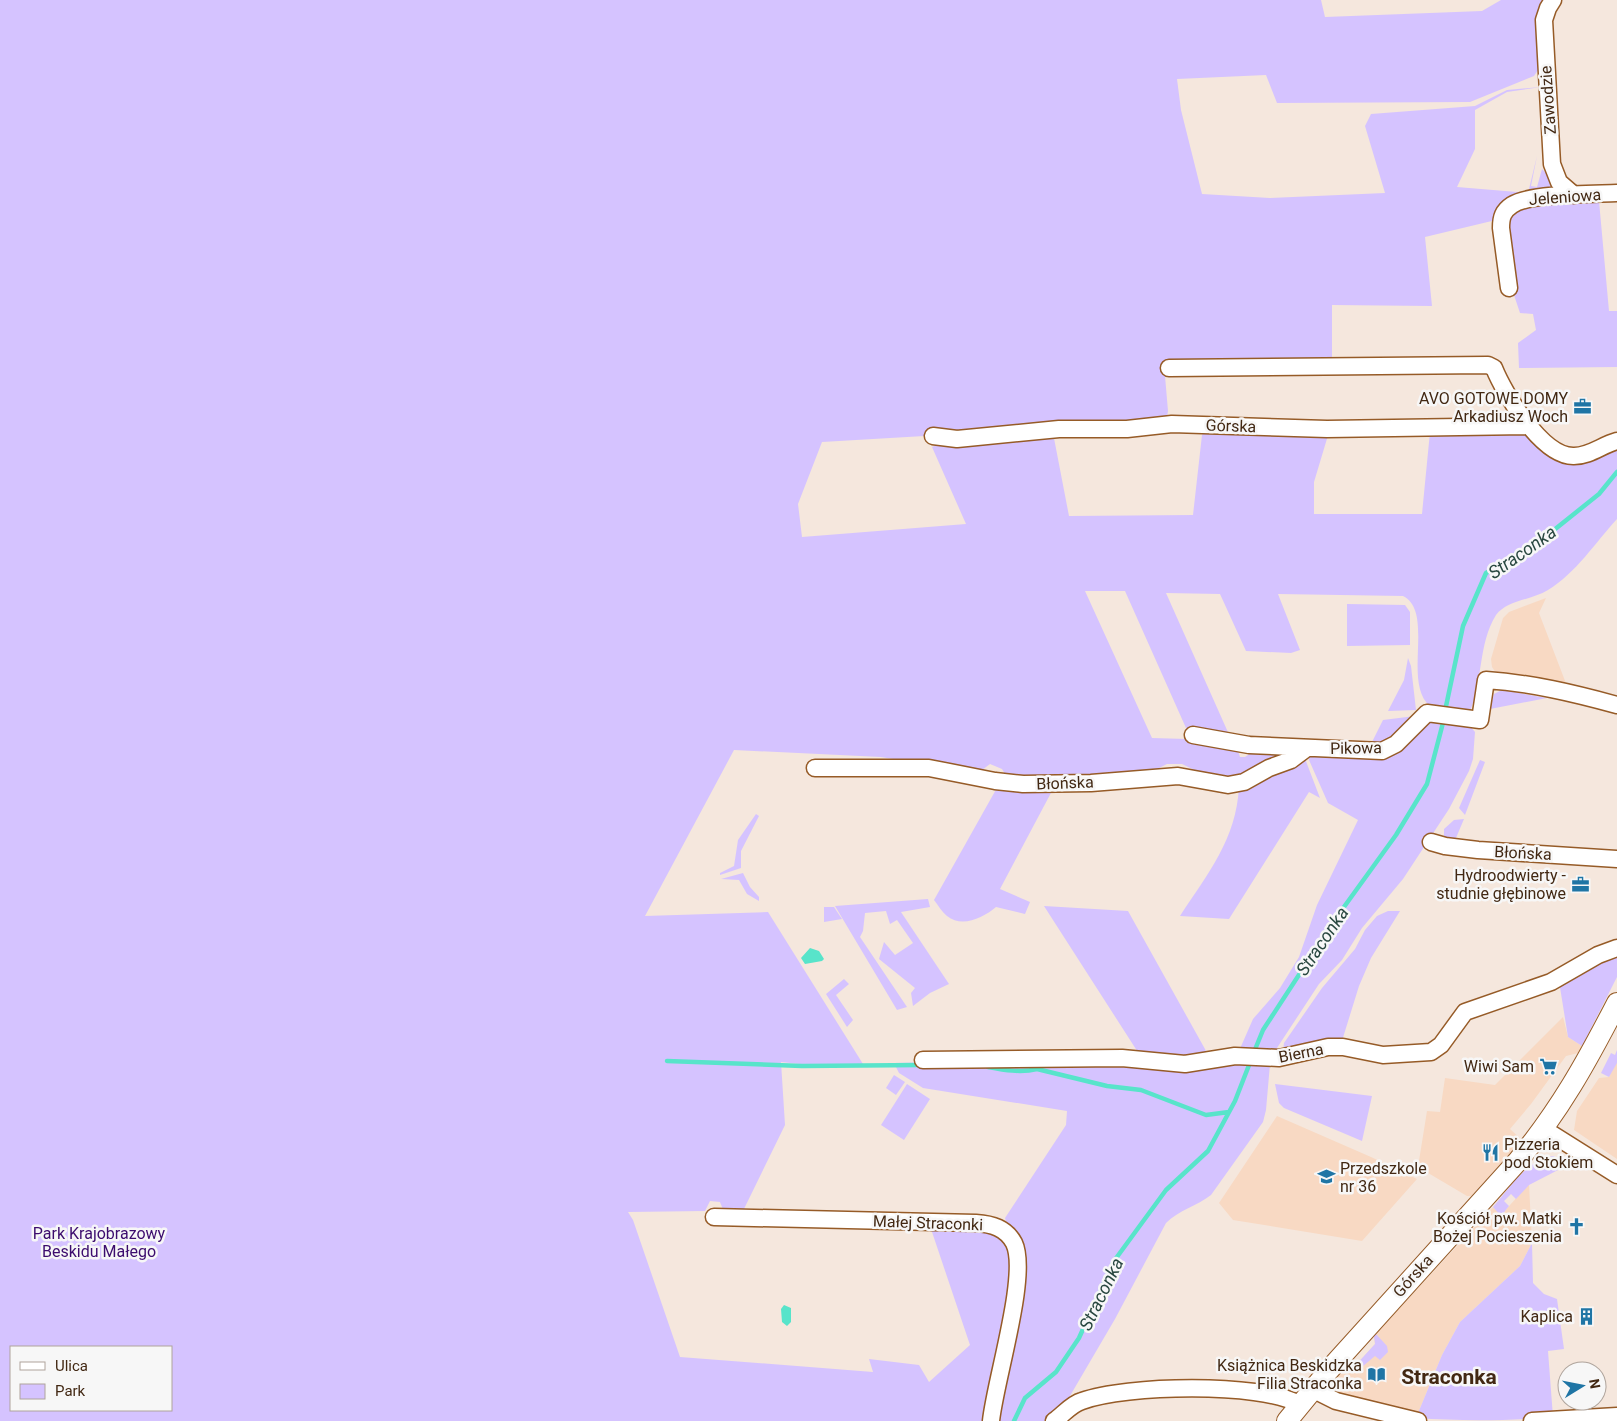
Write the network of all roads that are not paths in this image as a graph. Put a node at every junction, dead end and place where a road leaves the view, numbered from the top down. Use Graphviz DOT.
graph roads {
  1 [pos="1553,0"];
  2 [pos="1617,193"];
  3 [pos="1574,195"];
  4 [pos="1509,288"];
  5 [pos="1168,368"];
  6 [pos="1529,426"];
  7 [pos="933,436"];
  8 [pos="1617,441"];
  9 [pos="1617,705"];
  10 [pos="1193,735"];
  11 [pos="1307,748"];
  12 [pos="814,768"];
  13 [pos="1431,842"];
  14 [pos="1617,859"];
  15 [pos="1617,948"];
  16 [pos="1617,1004"];
  17 [pos="923,1060"];
  18 [pos="1544,1129"];
  19 [pos="1617,1175"];
  20 [pos="714,1218"];
  21 [pos="1312,1389"];
  22 [pos="1299,1404"];
  23 [pos="1617,1416"];
  24 [pos="991,1421"];
  25 [pos="1054,1421"];
  26 [pos="1287,1421"];
  27 [pos="1418,1421"];
  28 [pos="1532,1421"];
  1 -- 3 [label="street, Zawodzie"];
  2 -- 3 [label="street, Jeleniowa"];
  3 -- 4 [label="street, Jeleniowa"];
  5 -- 6 [label="street"];
  6 -- 7 [label="street, Górska"];
  6 -- 8 [label="street"];
  9 -- 11 [label="street, Pikowa"];
  10 -- 11 [label="street, Pikowa"];
  11 -- 12 [label="street, Błońska"];
  13 -- 14 [label="street, Błońska"];
  15 -- 17 [label="street, Bierna"];
  16 -- 18 [label="street, Górska"];
  18 -- 19 [label="street"];
  18 -- 21 [label="street, Górska"];
  20 -- 24 [label="street, Małej Straconki"];
  21 -- 22 [label="street, Górska"];
  21 -- 27 [label="street"];
  22 -- 25 [label="street"];
  22 -- 26 [label="street, Górska"];
  23 -- 28 [label="street"];
}
